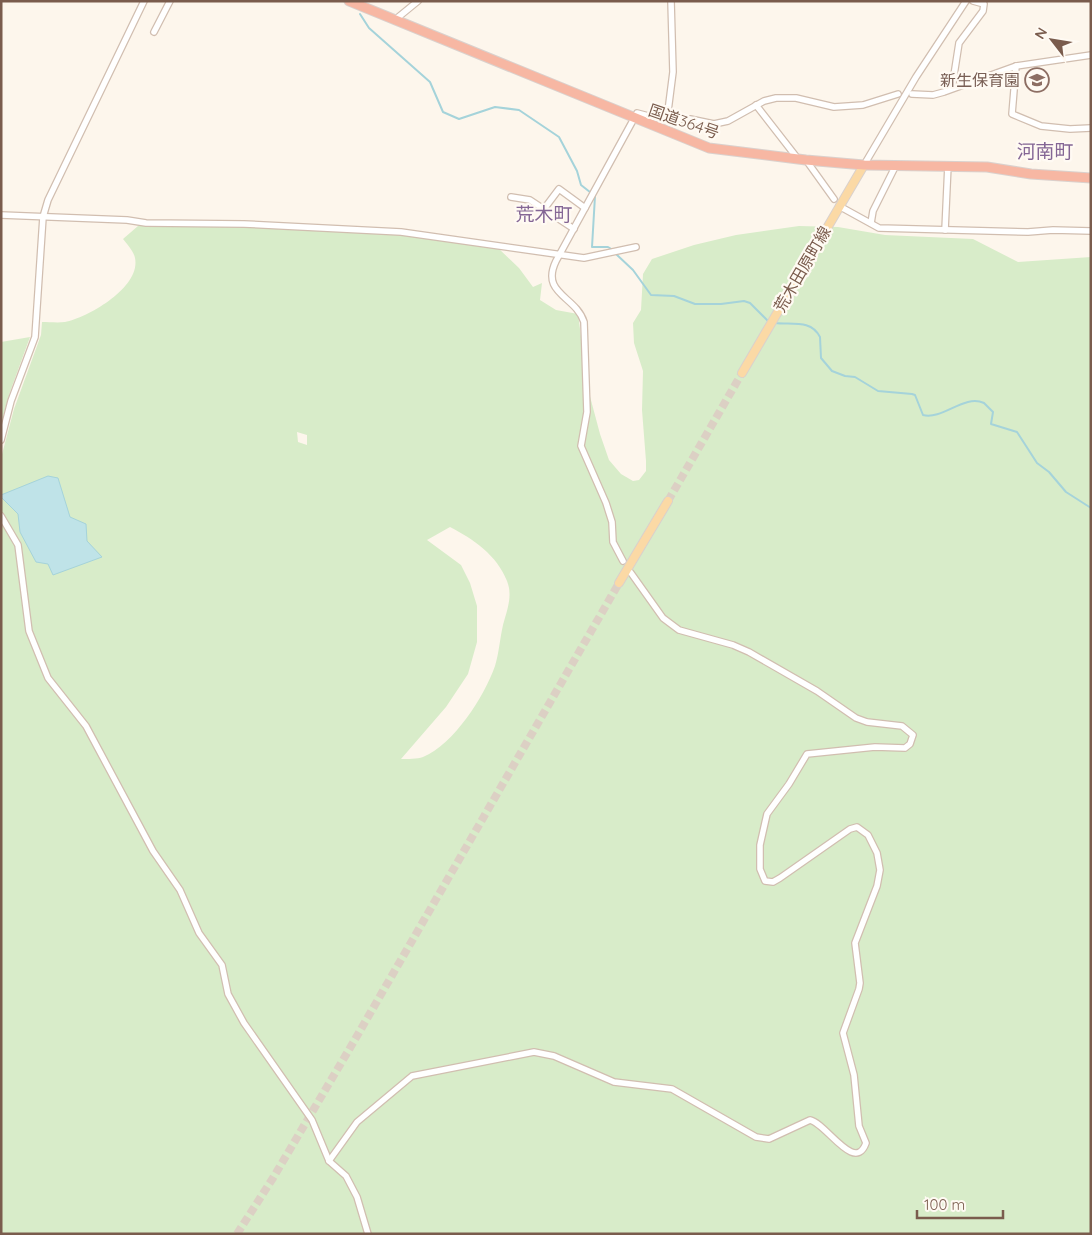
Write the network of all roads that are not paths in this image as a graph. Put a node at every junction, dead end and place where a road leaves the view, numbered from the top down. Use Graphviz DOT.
graph roads {
  1 [pos="144,1"];
  2 [pos="170,1"];
  3 [pos="349,1"];
  4 [pos="418,1"];
  5 [pos="671,1"];
  6 [pos="966,1"];
  7 [pos="973,1"];
  8 [pos="396,19"];
  9 [pos="154,32"];
  10 [pos="1091,55"];
  11 [pos="1016,66"];
  12 [pos="952,88"];
  13 [pos="898,94"];
  14 [pos="912,94"];
  15 [pos="756,105"];
  16 [pos="634,119"];
  17 [pos="667,119"];
  18 [pos="1091,128"];
  19 [pos="802,160"];
  20 [pos="864,165"];
  21 [pos="896,165"];
  22 [pos="948,165"];
  23 [pos="1091,178"];
  24 [pos="511,197"];
  25 [pos="834,199"];
  26 [pos="839,206"];
  27 [pos="585,208"];
  28 [pos="544,209"];
  29 [pos="1,215"];
  30 [pos="43,217"];
  31 [pos="871,224"];
  32 [pos="574,229"];
  33 [pos="945,230"];
  34 [pos="1091,231"];
  35 [pos="636,247"];
  36 [pos="559,256"];
  37 [pos="742,373"];
  38 [pos="1,440"];
  39 [pos="668,501"];
  40 [pos="1,516"];
  41 [pos="623,561"];
  42 [pos="631,573"];
  43 [pos="619,583"];
  44 [pos="329,1162"];
  45 [pos="368,1234"];
  1 -- 30 [label="street"];
  2 -- 9 [label="street"];
  3 -- 8 [label="highway, 国道364号"];
  4 -- 8 [label="street"];
  5 -- 17 [label="street"];
  6 -- 20 [label="street"];
  7 -- 12 [label="street"];
  8 -- 16 [label="highway, 国道364号"];
  10 -- 11 [label="street"];
  11 -- 12 [label="street"];
  11 -- 18 [label="street"];
  12 -- 14 [label="street"];
  13 -- 15 [label="street"];
  15 -- 17 [label="street"];
  15 -- 19 [label="street"];
  16 -- 17 [label="street"];
  16 -- 19 [label="highway, 国道364号"];
  16 -- 27 [label="street"];
  19 -- 20 [label="highway, 国道364号"];
  19 -- 25 [label="street"];
  20 -- 21 [label="highway, 国道364号"];
  20 -- 26 [label="main road, 荒木田原町線"];
  21 -- 22 [label="highway, 国道364号"];
  21 -- 31 [label="street"];
  22 -- 23 [label="highway, 国道364号"];
  22 -- 33 [label="street"];
  24 -- 28 [label="street"];
  26 -- 31 [label="street"];
  26 -- 37 [label="main road, 荒木田原町線"];
  27 -- 28 [label="street"];
  27 -- 32 [label="street"];
  28 -- 32 [label="street"];
  29 -- 30 [label="street"];
  30 -- 36 [label="street"];
  30 -- 38 [label="street"];
  31 -- 33 [label="street"];
  32 -- 36 [label="street"];
  33 -- 34 [label="street"];
  35 -- 36 [label="street"];
  36 -- 41 [label="street"];
  39 -- 43 [label="main road"];
  40 -- 44 [label="street"];
  42 -- 44 [label="street"];
  44 -- 45 [label="street"];
}
